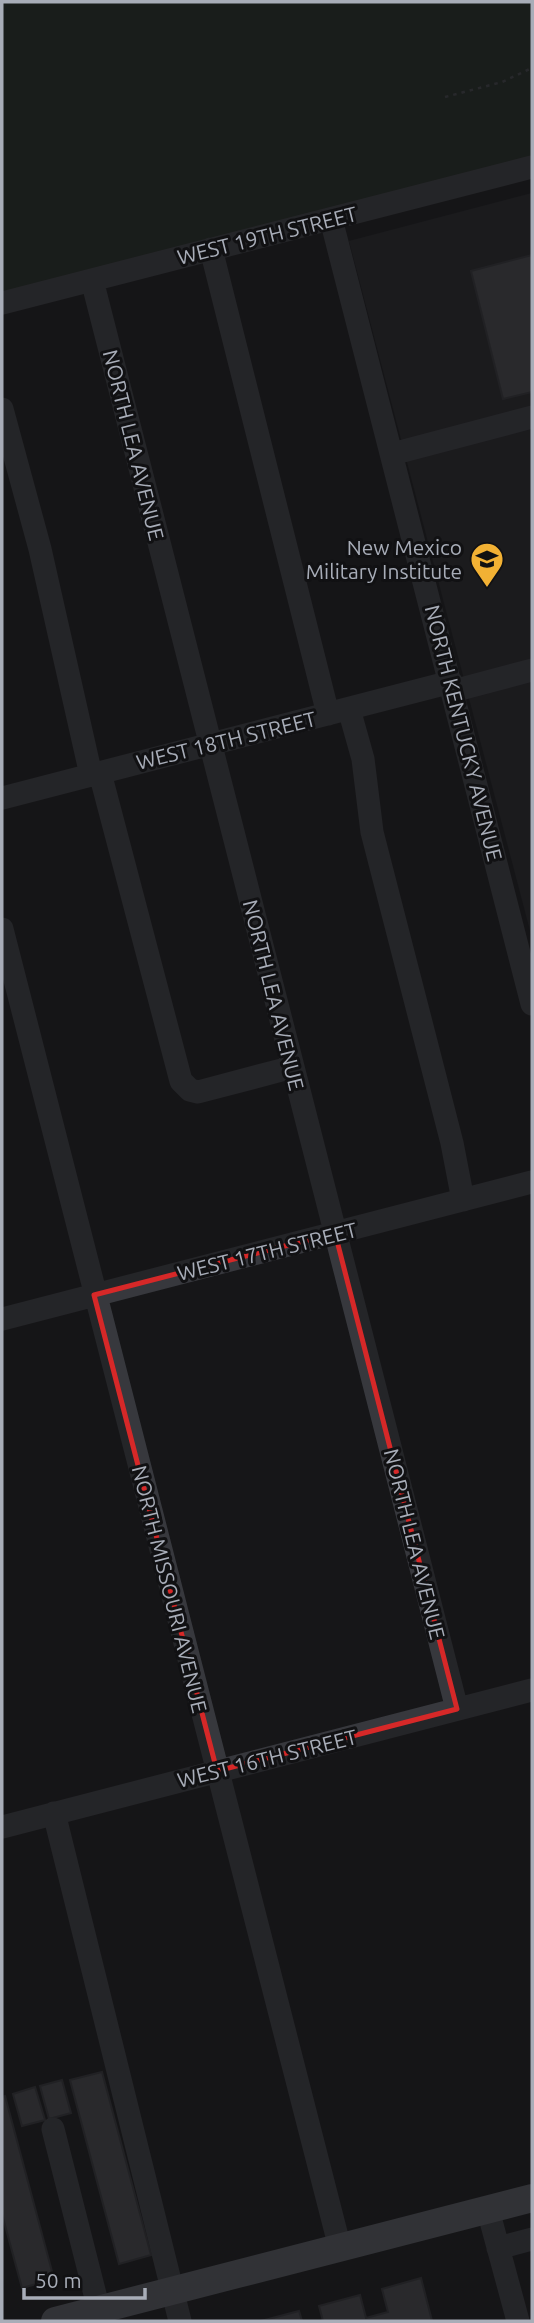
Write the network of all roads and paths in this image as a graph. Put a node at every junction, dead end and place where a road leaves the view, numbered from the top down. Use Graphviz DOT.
graph roads {
  1 [pos="532,68"];
  2 [pos="445,97"];
  3 [pos="532,167"];
  4 [pos="331,219"];
  5 [pos="211,249"];
  6 [pos="92,280"];
  7 [pos="2,303"];
  8 [pos="2,409"];
  9 [pos="532,417"];
  10 [pos="392,454"];
  11 [pos="532,670"];
  12 [pos="452,687"];
  13 [pos="338,712"];
  14 [pos="210,745"];
  15 [pos="95,774"];
  16 [pos="2,798"];
  17 [pos="2,929"];
  18 [pos="532,1004"];
  19 [pos="293,1067"];
  20 [pos="532,1182"];
  21 [pos="463,1200"];
  22 [pos="335,1233"];
  23 [pos="94,1295"];
  24 [pos="2,1319"];
  25 [pos="532,1690"];
  26 [pos="457,1709"];
  27 [pos="217,1771"];
  28 [pos="54,1813"];
  29 [pos="2,1827"];
  30 [pos="53,2129"];
  31 [pos="532,2199"];
  32 [pos="488,2210"];
  33 [pos="532,2239"];
  34 [pos="340,2248"];
  35 [pos="498,2248"];
  36 [pos="172,2291"];
  37 [pos="99,2310"];
  38 [pos="55,2321"];
  39 [pos="180,2321"];
  40 [pos="518,2321"];
  1 -- 2 [label="path"];
  3 -- 4 [label="street, WEST 19TH STREET"];
  4 -- 5 [label="street, WEST 19TH STREET"];
  4 -- 10 [label="street, NORTH KENTUCKY AVENUE"];
  5 -- 6 [label="street, WEST 19TH STREET"];
  5 -- 13 [label="street"];
  6 -- 7 [label="street, WEST 19TH STREET"];
  6 -- 14 [label="street, NORTH LEA AVENUE"];
  8 -- 15 [label="street"];
  9 -- 10 [label="street"];
  10 -- 12 [label="street, NORTH KENTUCKY AVENUE"];
  11 -- 12 [label="street, WEST 18TH STREET"];
  12 -- 13 [label="street, WEST 18TH STREET"];
  12 -- 18 [label="street, NORTH KENTUCKY AVENUE"];
  13 -- 14 [label="street, WEST 18TH STREET"];
  13 -- 21 [label="street"];
  14 -- 15 [label="street, WEST 18TH STREET"];
  14 -- 19 [label="street, NORTH LEA AVENUE"];
  15 -- 16 [label="street, WEST 18TH STREET"];
  15 -- 19 [label="street"];
  17 -- 23 [label="street, NORTH MISSOURI AVENUE"];
  19 -- 22 [label="street, NORTH LEA AVENUE"];
  20 -- 21 [label="street, WEST 17TH STREET"];
  21 -- 22 [label="street, WEST 17TH STREET"];
  22 -- 23 [label="street, WEST 17TH STREET"];
  22 -- 26 [label="street, NORTH LEA AVENUE"];
  23 -- 24 [label="street, WEST 17TH STREET"];
  23 -- 27 [label="street, NORTH MISSOURI AVENUE"];
  25 -- 26 [label="street, WEST 16TH STREET"];
  26 -- 27 [label="street, WEST 16TH STREET"];
  27 -- 28 [label="street, WEST 16TH STREET"];
  27 -- 34 [label="street, NORTH MISSOURI AVENUE"];
  28 -- 29 [label="street, WEST 16TH STREET"];
  28 -- 36 [label="street"];
  30 -- 37 [label="street"];
  31 -- 32 [label="main road"];
  32 -- 34 [label="main road"];
  32 -- 35 [label="street"];
  33 -- 35 [label="street"];
  34 -- 36 [label="main road"];
  35 -- 40 [label="street"];
  36 -- 37 [label="main road"];
  36 -- 39 [label="street"];
  37 -- 38 [label="main road"];
}
